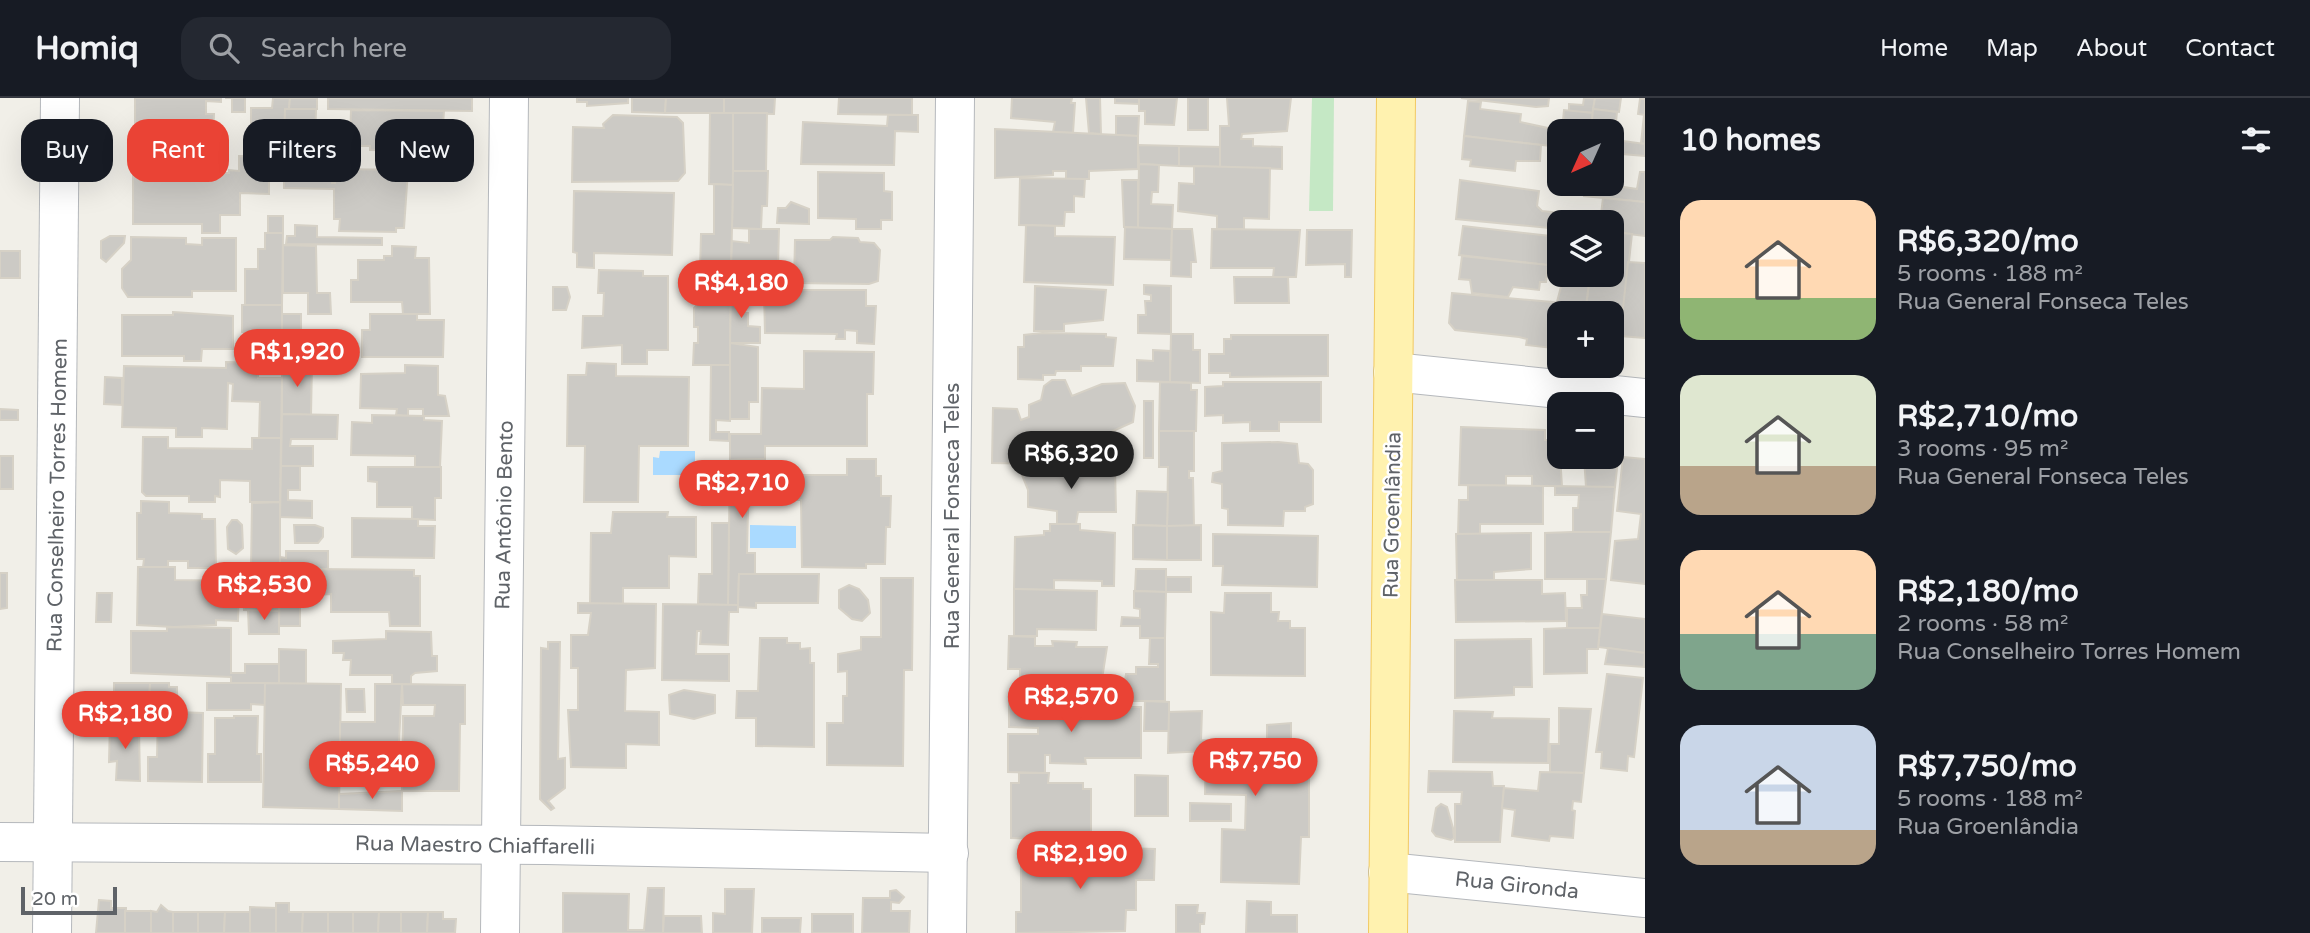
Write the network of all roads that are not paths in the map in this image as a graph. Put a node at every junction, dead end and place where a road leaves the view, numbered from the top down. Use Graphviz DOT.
graph roads {
  1 [pos="60,98"];
  2 [pos="509,98"];
  3 [pos="955,98"];
  4 [pos="1396,98"];
  5 [pos="1393,372"];
  6 [pos="1645,398"];
  7 [pos="0,842"];
  8 [pos="52,843"];
  9 [pos="501,845"];
  10 [pos="949,853"];
  11 [pos="1388,872"];
  12 [pos="1645,898"];
  13 [pos="52,933"];
  14 [pos="500,933"];
  15 [pos="947,933"];
  16 [pos="1388,933"];
  1 -- 8 [label="street, Rua Conselheiro Torres Homem"];
  2 -- 9 [label="street, Rua Antônio Bento"];
  3 -- 10 [label="street, Rua General Fonseca Teles"];
  4 -- 5 [label="main road, Rua Groenlândia"];
  5 -- 6 [label="street"];
  5 -- 11 [label="main road, Rua Groenlândia"];
  7 -- 8 [label="street, Rua Maestro Chiaffarelli"];
  8 -- 9 [label="street, Rua Maestro Chiaffarelli"];
  8 -- 13 [label="street, Rua Conselheiro Torres Homem"];
  9 -- 10 [label="street, Rua Maestro Chiaffarelli"];
  9 -- 14 [label="street, Rua Antônio Bento"];
  10 -- 15 [label="street, Rua General Fonseca Teles"];
  11 -- 12 [label="street, Rua Gironda"];
  11 -- 16 [label="main road, Rua Groenlândia"];
}
